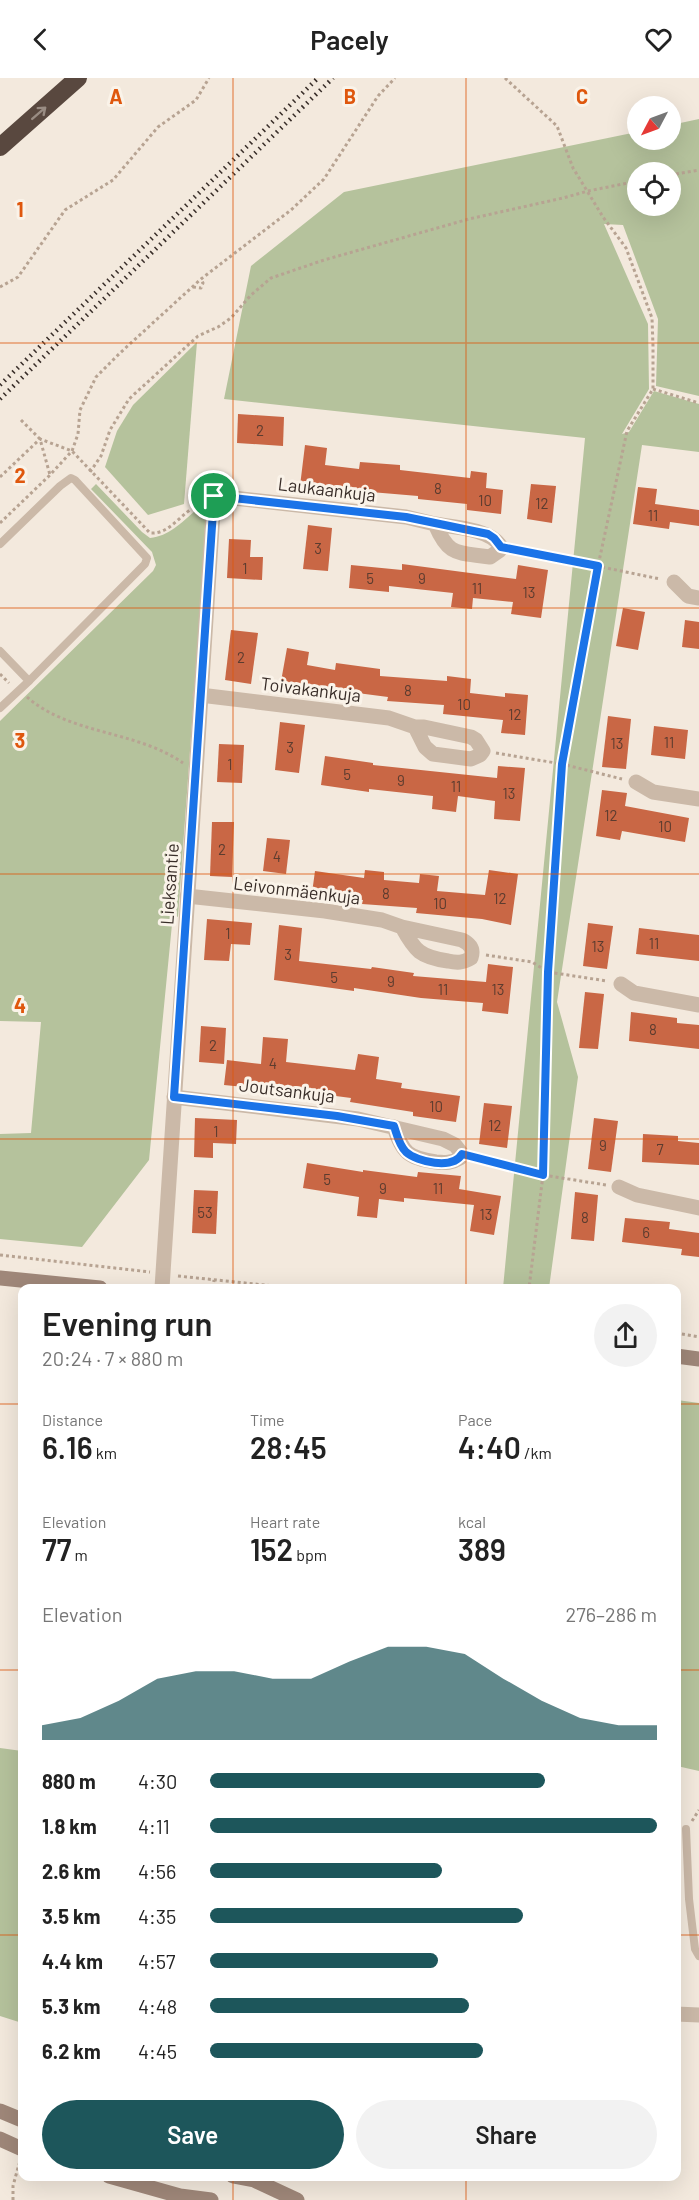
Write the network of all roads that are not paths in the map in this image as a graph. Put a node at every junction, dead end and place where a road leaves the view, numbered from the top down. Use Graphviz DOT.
graph roads {
  1 [pos="78,78"];
  2 [pos="0,147"];
  3 [pos="215,495"];
  4 [pos="435,524"];
  5 [pos="0,544"];
  6 [pos="674,582"];
  7 [pos="699,598"];
  8 [pos="0,651"];
  9 [pos="29,681"];
  10 [pos="200,695"];
  11 [pos="0,708"];
  12 [pos="416,727"];
  13 [pos="636,782"];
  14 [pos="699,799"];
  15 [pos="187,897"];
  16 [pos="402,927"];
  17 [pos="621,984"];
  18 [pos="699,1005"];
  19 [pos="174,1097"];
  20 [pos="394,1126"];
  21 [pos="619,1187"];
  22 [pos="699,1208"];
  23 [pos="0,1278"];
  24 [pos="163,1281"];
  25 [pos="60,1284"];
  26 [pos="681,1357"];
  27 [pos="699,1359"];
  28 [pos="686,1828"];
  29 [pos="699,1956"];
  30 [pos="681,2014"];
  31 [pos="699,2015"];
  32 [pos="0,2112"];
  33 [pos="18,2119"];
  34 [pos="0,2139"];
  35 [pos="18,2147"];
  36 [pos="127,2181"];
  37 [pos="256,2181"];
  38 [pos="211,2200"];
  39 [pos="297,2200"];
  2 -- 1 [label="highway, one-way"];
  3 -- 4 [label="street, Laukaankuja"];
  3 -- 10 [label="street, Lieksantie"];
  4 -- 4 [label="street, Laukaankuja"];
  5 -- 9 [label="lane"];
  6 -- 7 [label="street"];
  8 -- 9 [label="lane"];
  9 -- 11 [label="lane"];
  10 -- 12 [label="street, Toivakankuja"];
  10 -- 15 [label="street, Lieksantie"];
  12 -- 12 [label="street, Toivakankuja"];
  13 -- 14 [label="street"];
  15 -- 16 [label="street, Leivonmäenkuja"];
  15 -- 19 [label="street, Lieksantie"];
  16 -- 16 [label="street, Leivonmäenkuja"];
  17 -- 18 [label="street"];
  19 -- 20 [label="street, Joutsankuja"];
  19 -- 24 [label="street, Lieksantie"];
  20 -- 20 [label="street, Joutsankuja"];
  21 -- 22 [label="street"];
  23 -- 25 [label="main road"];
  26 -- 27 [label="main road"];
  28 -- 29 [label="lane"];
  30 -- 31 [label="street"];
  32 -- 33 [label="main road"];
  34 -- 35 [label="main road"];
  36 -- 38 [label="main road"];
  37 -- 39 [label="main road"];
}
